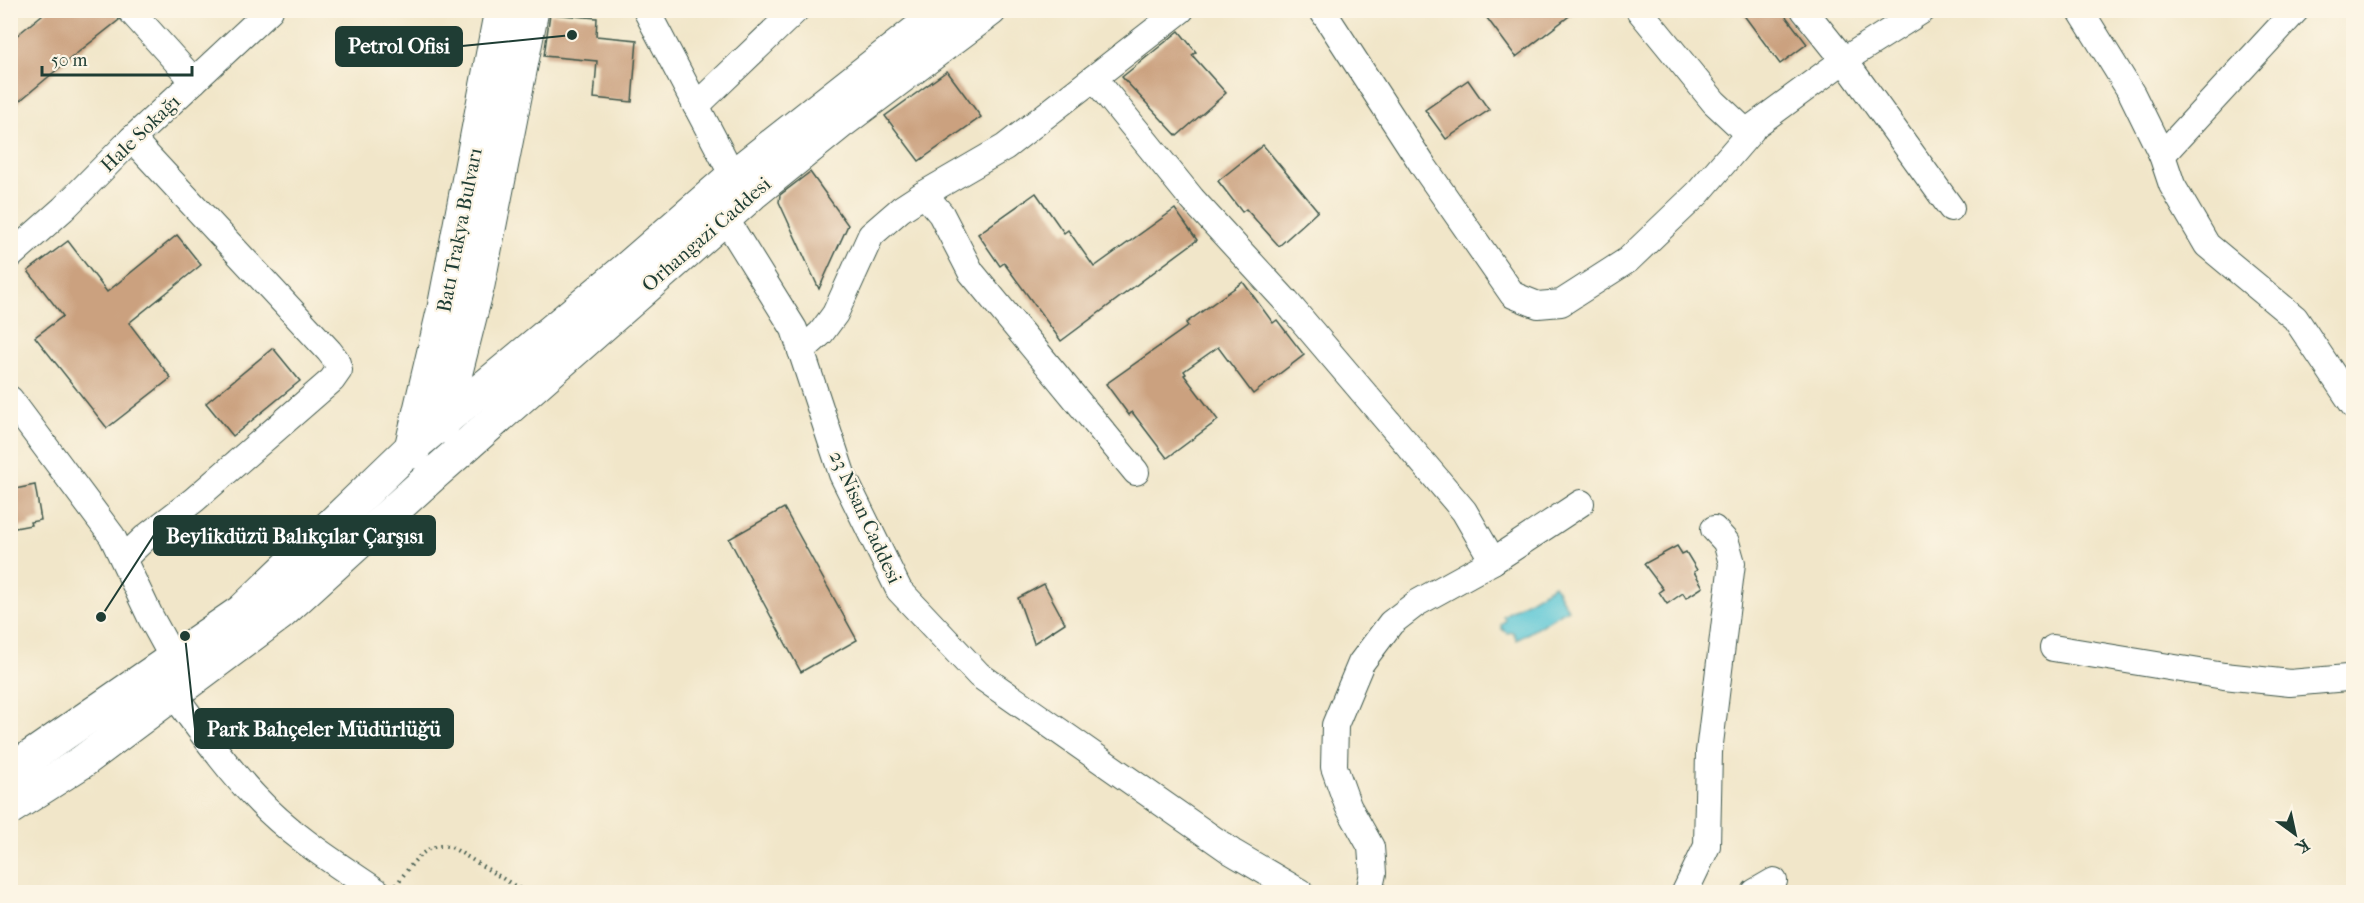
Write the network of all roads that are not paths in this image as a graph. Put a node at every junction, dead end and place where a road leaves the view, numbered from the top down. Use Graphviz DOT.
graph roads {
  1 [pos="130,10"];
  2 [pos="270,10"];
  3 [pos="501,10"];
  4 [pos="532,10"];
  5 [pos="646,10"];
  6 [pos="796,10"];
  7 [pos="944,10"];
  8 [pos="990,10"];
  9 [pos="1181,10"];
  10 [pos="1322,10"];
  11 [pos="1639,10"];
  12 [pos="1804,10"];
  13 [pos="1923,10"];
  14 [pos="2080,10"];
  15 [pos="2296,10"];
  16 [pos="1844,60"];
  17 [pos="1094,78"];
  18 [pos="194,81"];
  19 [pos="696,106"];
  20 [pos="1752,130"];
  21 [pos="132,140"];
  22 [pos="2162,154"];
  23 [pos="733,176"];
  24 [pos="924,194"];
  25 [pos="1951,208"];
  26 [pos="725,218"];
  27 [pos="10,256"];
  28 [pos="469,321"];
  29 [pos="801,351"];
  30 [pos="517,360"];
  31 [pos="10,399"];
  32 [pos="2354,405"];
  33 [pos="443,422"];
  34 [pos="411,448"];
  35 [pos="1136,472"];
  36 [pos="435,473"];
  37 [pos="1581,504"];
  38 [pos="1714,529"];
  39 [pos="124,558"];
  40 [pos="1493,561"];
  41 [pos="2053,648"];
  42 [pos="174,660"];
  43 [pos="2354,675"];
  44 [pos="174,695"];
  45 [pos="10,771"];
  46 [pos="10,808"];
  47 [pos="378,892"];
  48 [pos="1300,892"];
  49 [pos="1369,892"];
  50 [pos="1685,892"];
  1 -- 18 [label="street"];
  2 -- 18 [label="street, Hale Sokağı"];
  3 -- 34 [label="main road, Batı Trakya Bulvarı"];
  4 -- 28 [label="main road, Batı Trakya Bulvarı"];
  5 -- 19 [label="street"];
  6 -- 19 [label="street"];
  7 -- 23 [label="main road, Orhangazi Caddesi"];
  8 -- 26 [label="main road, Orhangazi Caddesi"];
  9 -- 17 [label="street"];
  10 -- 20 [label="street"];
  11 -- 20 [label="street"];
  12 -- 16 [label="street"];
  13 -- 16 [label="street"];
  14 -- 22 [label="street"];
  15 -- 22 [label="street"];
  16 -- 20 [label="street"];
  16 -- 25 [label="street"];
  17 -- 24 [label="street"];
  17 -- 40 [label="street"];
  18 -- 21 [label="street, Hale Sokağı"];
  19 -- 23 [label="street"];
  21 -- 27 [label="street, Hale Sokağı"];
  21 -- 39 [label="street"];
  22 -- 32 [label="street"];
  23 -- 30 [label="main road, Orhangazi Caddesi"];
  24 -- 29 [label="street"];
  24 -- 35 [label="street"];
  26 -- 29 [label="street, 23 Nisan Caddesi"];
  26 -- 36 [label="main road, Orhangazi Caddesi"];
  28 -- 30 [label="main road"];
  28 -- 33 [label="main road, Batı Trakya Bulvarı"];
  29 -- 48 [label="street, 23 Nisan Caddesi"];
  30 -- 33 [label="main road, Orhangazi Caddesi"];
  31 -- 39 [label="street"];
  33 -- 34 [label="main road"];
  33 -- 36 [label="main road, Batı Trakya Bulvarı"];
  34 -- 36 [label="main road"];
  34 -- 42 [label="main road"];
  36 -- 44 [label="main road"];
  37 -- 40 [label="street"];
  38 -- 50 [label="street"];
  39 -- 42 [label="street"];
  40 -- 49 [label="street"];
  41 -- 43 [label="street"];
  42 -- 45 [label="main road"];
  44 -- 46 [label="main road"];
  44 -- 47 [label="street"];
}
